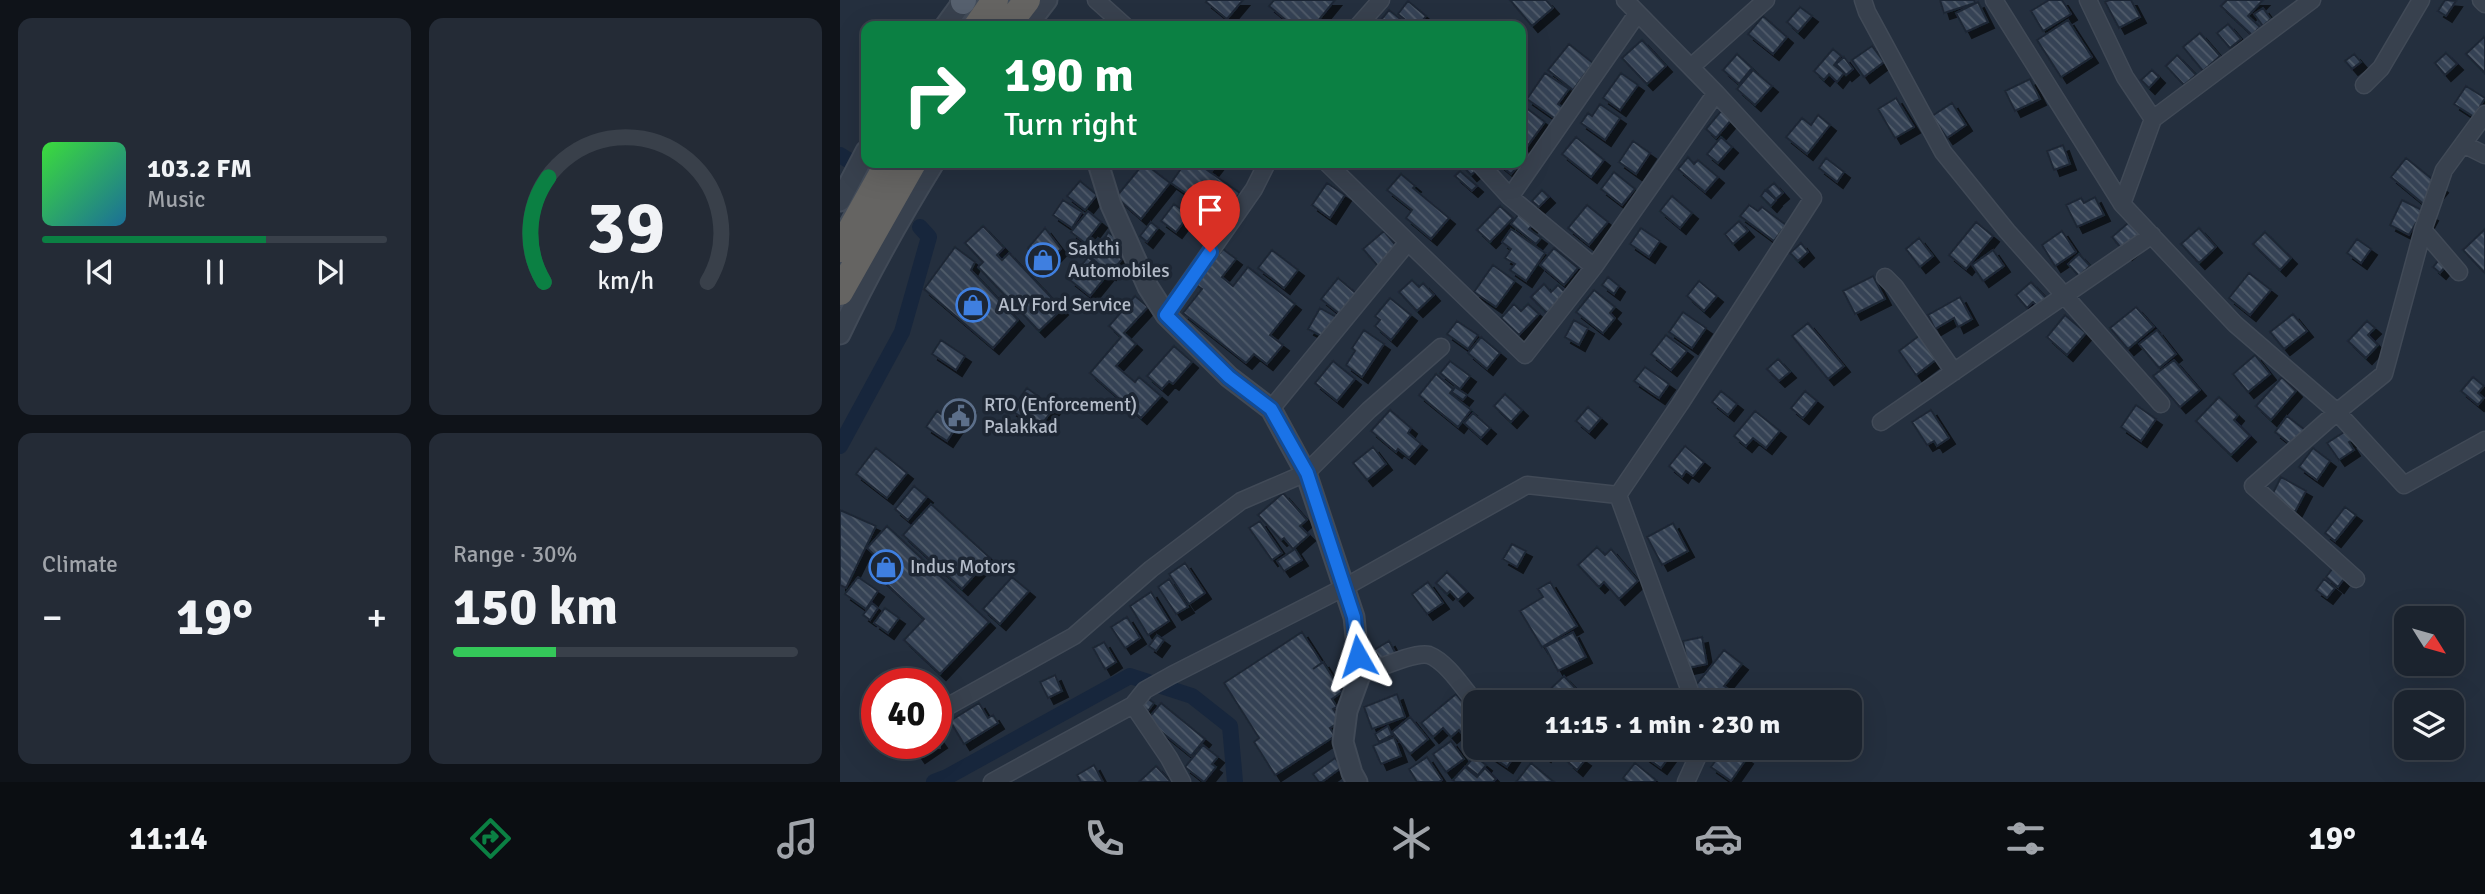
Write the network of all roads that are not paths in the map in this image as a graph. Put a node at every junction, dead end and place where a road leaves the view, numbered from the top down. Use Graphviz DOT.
graph roads {
  1 [pos="995,0"];
  2 [pos="1027,0"];
  3 [pos="1047,0"];
  4 [pos="1096,0"];
  5 [pos="1381,0"];
  6 [pos="1625,0"];
  7 [pos="1766,0"];
  8 [pos="1863,0"];
  9 [pos="1994,0"];
  10 [pos="2088,0"];
  11 [pos="2312,0"];
  12 [pos="2421,0"];
  13 [pos="2481,0"];
  14 [pos="964,1"];
  15 [pos="2485,4"];
  16 [pos="1637,14"];
  17 [pos="949,21"];
  18 [pos="980,21"];
  19 [pos="1011,21"];
  20 [pos="1031,21"];
  21 [pos="1119,21"];
  22 [pos="1362,21"];
  23 [pos="1691,67"];
  24 [pos="2364,85"];
  25 [pos="1716,93"];
  26 [pos="2485,114"];
  27 [pos="2153,119"];
  28 [pos="2463,144"];
  29 [pos="2485,155"];
  30 [pos="861,161"];
  31 [pos="885,168"];
  32 [pos="910,168"];
  33 [pos="931,168"];
  34 [pos="1100,168"];
  35 [pos="1265,168"];
  36 [pos="1332,168"];
  37 [pos="1484,168"];
  38 [pos="1510,197"];
  39 [pos="840,201"];
  40 [pos="2122,204"];
  41 [pos="2423,230"];
  42 [pos="2152,235"];
  43 [pos="1408,243"];
  44 [pos="840,249"];
  45 [pos="1594,267"];
  46 [pos="2459,272"];
  47 [pos="1885,277"];
  48 [pos="840,292"];
  49 [pos="2066,295"];
  50 [pos="1166,315"];
  51 [pos="840,334"];
  52 [pos="1441,347"];
  53 [pos="1954,372"];
  54 [pos="2161,404"];
  55 [pos="1271,409"];
  56 [pos="2337,412"];
  57 [pos="1881,422"];
  58 [pos="2485,440"];
  59 [pos="1307,473"];
  60 [pos="1618,495"];
  61 [pos="2356,579"];
  62 [pos="1345,587"];
  63 [pos="1360,675"];
  64 [pos="1465,690"];
  65 [pos="1690,690"];
  66 [pos="952,704"];
  67 [pos="1133,705"];
  68 [pos="1696,760"];
  69 [pos="992,782"];
  70 [pos="1182,782"];
  71 [pos="1357,782"];
  72 [pos="1686,782"];
  1 -- 18 [label="highway"];
  2 -- 19 [label="highway"];
  3 -- 20 [label="street"];
  4 -- 21 [label="street"];
  5 -- 22 [label="street"];
  6 -- 16 [label="street"];
  7 -- 23 [label="street"];
  8 -- 49 [label="street"];
  9 -- 40 [label="street"];
  10 -- 27 [label="street"];
  11 -- 27 [label="street"];
  12 -- 24 [label="street"];
  13 -- 15 [label="street"];
  14 -- 17 [label="street"];
  16 -- 23 [label="street"];
  16 -- 38 [label="street"];
  23 -- 25 [label="street"];
  25 -- 45 [label="street"];
  25 -- 60 [label="street"];
  26 -- 28 [label="street"];
  27 -- 40 [label="street"];
  28 -- 29 [label="street"];
  28 -- 41 [label="street"];
  30 -- 39 [label="street"];
  31 -- 44 [label="highway"];
  32 -- 48 [label="highway"];
  33 -- 51 [label="street"];
  34 -- 50 [label="street"];
  35 -- 50 [label="street"];
  36 -- 43 [label="street"];
  37 -- 38 [label="street"];
  38 -- 45 [label="street"];
  40 -- 42 [label="street"];
  41 -- 46 [label="street"];
  41 -- 56 [label="street"];
  42 -- 49 [label="street"];
  42 -- 56 [label="street"];
  43 -- 45 [label="street"];
  43 -- 55 [label="street"];
  47 -- 53 [label="street"];
  49 -- 53 [label="street"];
  49 -- 54 [label="street"];
  50 -- 55 [label="street"];
  52 -- 59 [label="street"];
  53 -- 57 [label="street"];
  55 -- 59 [label="street"];
  56 -- 58 [label="street"];
  56 -- 61 [label="street"];
  59 -- 62 [label="street"];
  59 -- 66 [label="street"];
  60 -- 62 [label="street"];
  60 -- 65 [label="street"];
  62 -- 63 [label="street"];
  62 -- 67 [label="street"];
  63 -- 64 [label="street"];
  63 -- 71 [label="street"];
  67 -- 69 [label="street"];
  67 -- 70 [label="street"];
  68 -- 72 [label="street"];
}
